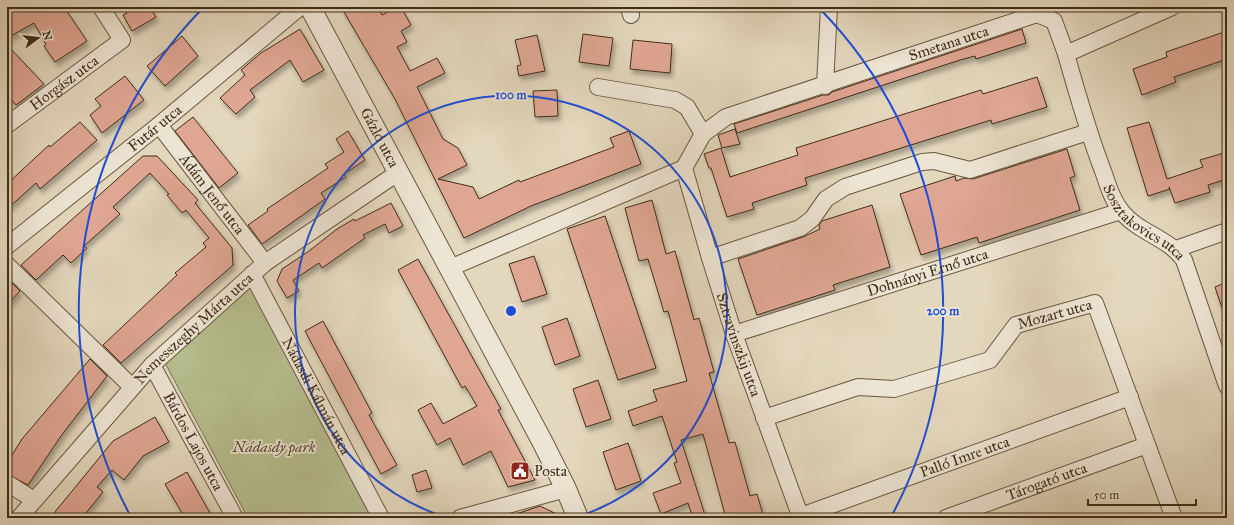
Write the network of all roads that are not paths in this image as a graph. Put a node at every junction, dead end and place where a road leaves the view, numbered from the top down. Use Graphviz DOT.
graph roads {
  1 [pos="101,7"];
  2 [pos="829,7"];
  3 [pos="1172,7"];
  4 [pos="310,8"];
  5 [pos="1054,14"];
  6 [pos="1066,54"];
  7 [pos="825,86"];
  8 [pos="598,87"];
  9 [pos="7,125"];
  10 [pos="159,125"];
  11 [pos="1088,132"];
  12 [pos="703,134"];
  13 [pos="684,168"];
  14 [pos="399,172"];
  15 [pos="1121,211"];
  16 [pos="1227,231"];
  17 [pos="7,246"];
  18 [pos="1176,249"];
  19 [pos="710,258"];
  20 [pos="265,263"];
  21 [pos="7,265"];
  22 [pos="450,268"];
  23 [pos="252,274"];
  24 [pos="734,334"];
  25 [pos="152,364"];
  26 [pos="1227,386"];
  27 [pos="132,387"];
  28 [pos="1130,397"];
  29 [pos="764,418"];
  30 [pos="1147,445"];
  31 [pos="7,483"];
  32 [pos="566,489"];
  33 [pos="34,500"];
  34 [pos="801,517"];
  35 [pos="19,518"];
  36 [pos="235,518"];
  37 [pos="381,518"];
  38 [pos="460,518"];
  39 [pos="578,518"];
  40 [pos="946,518"];
  41 [pos="1174,518"];
  1 -- 9 [label="street, Horgász utca"];
  2 -- 7 [label="street"];
  3 -- 6 [label="street"];
  4 -- 10 [label="street, Futár utca"];
  4 -- 14 [label="street, Gázló utca"];
  5 -- 6 [label="street, Smetana utca"];
  5 -- 7 [label="street, Smetana utca"];
  6 -- 11 [label="street, Sosztakovics utca"];
  7 -- 12 [label="street, Smetana utca"];
  8 -- 12 [label="street"];
  10 -- 17 [label="street, Futár utca"];
  10 -- 20 [label="street, Ádám Jenő utca"];
  11 -- 15 [label="street, Sosztakovics utca"];
  11 -- 19 [label="street"];
  12 -- 13 [label="street, Smetana utca"];
  13 -- 19 [label="street, Sztravinszkij utca"];
  13 -- 22 [label="street"];
  14 -- 20 [label="street, Nemesszeghy Márta utca"];
  14 -- 22 [label="street, Gázló utca"];
  15 -- 18 [label="street, Sosztakovics utca"];
  15 -- 24 [label="street, Dohnányi Ernő utca"];
  16 -- 18 [label="street"];
  18 -- 26 [label="street, Sosztakovics utca"];
  19 -- 24 [label="street, Sztravinszkij utca"];
  20 -- 23 [label="street, Nemesszeghy Márta utca"];
  21 -- 27 [label="street"];
  22 -- 32 [label="street, Gázló utca"];
  23 -- 25 [label="street, Nemesszeghy Márta utca"];
  23 -- 37 [label="street, Nádasdi Kálmán utca"];
  24 -- 29 [label="street, Sztravinszkij utca"];
  25 -- 27 [label="street, Nemesszeghy Márta utca"];
  25 -- 36 [label="street, Bárdos Lajos utca"];
  27 -- 33 [label="street, Nemesszeghy Márta utca"];
  28 -- 29 [label="street, Mozart utca"];
  28 -- 30 [label="street, Mozart utca"];
  28 -- 34 [label="street, Palló Imre utca"];
  29 -- 34 [label="street, Sztravinszkij utca"];
  30 -- 40 [label="street, Tárogató utca"];
  30 -- 41 [label="street, Mozart utca"];
  31 -- 33 [label="street"];
  32 -- 38 [label="street"];
  32 -- 39 [label="street, Gázló utca"];
  33 -- 35 [label="street, Nemesszeghy Márta utca"];
}
